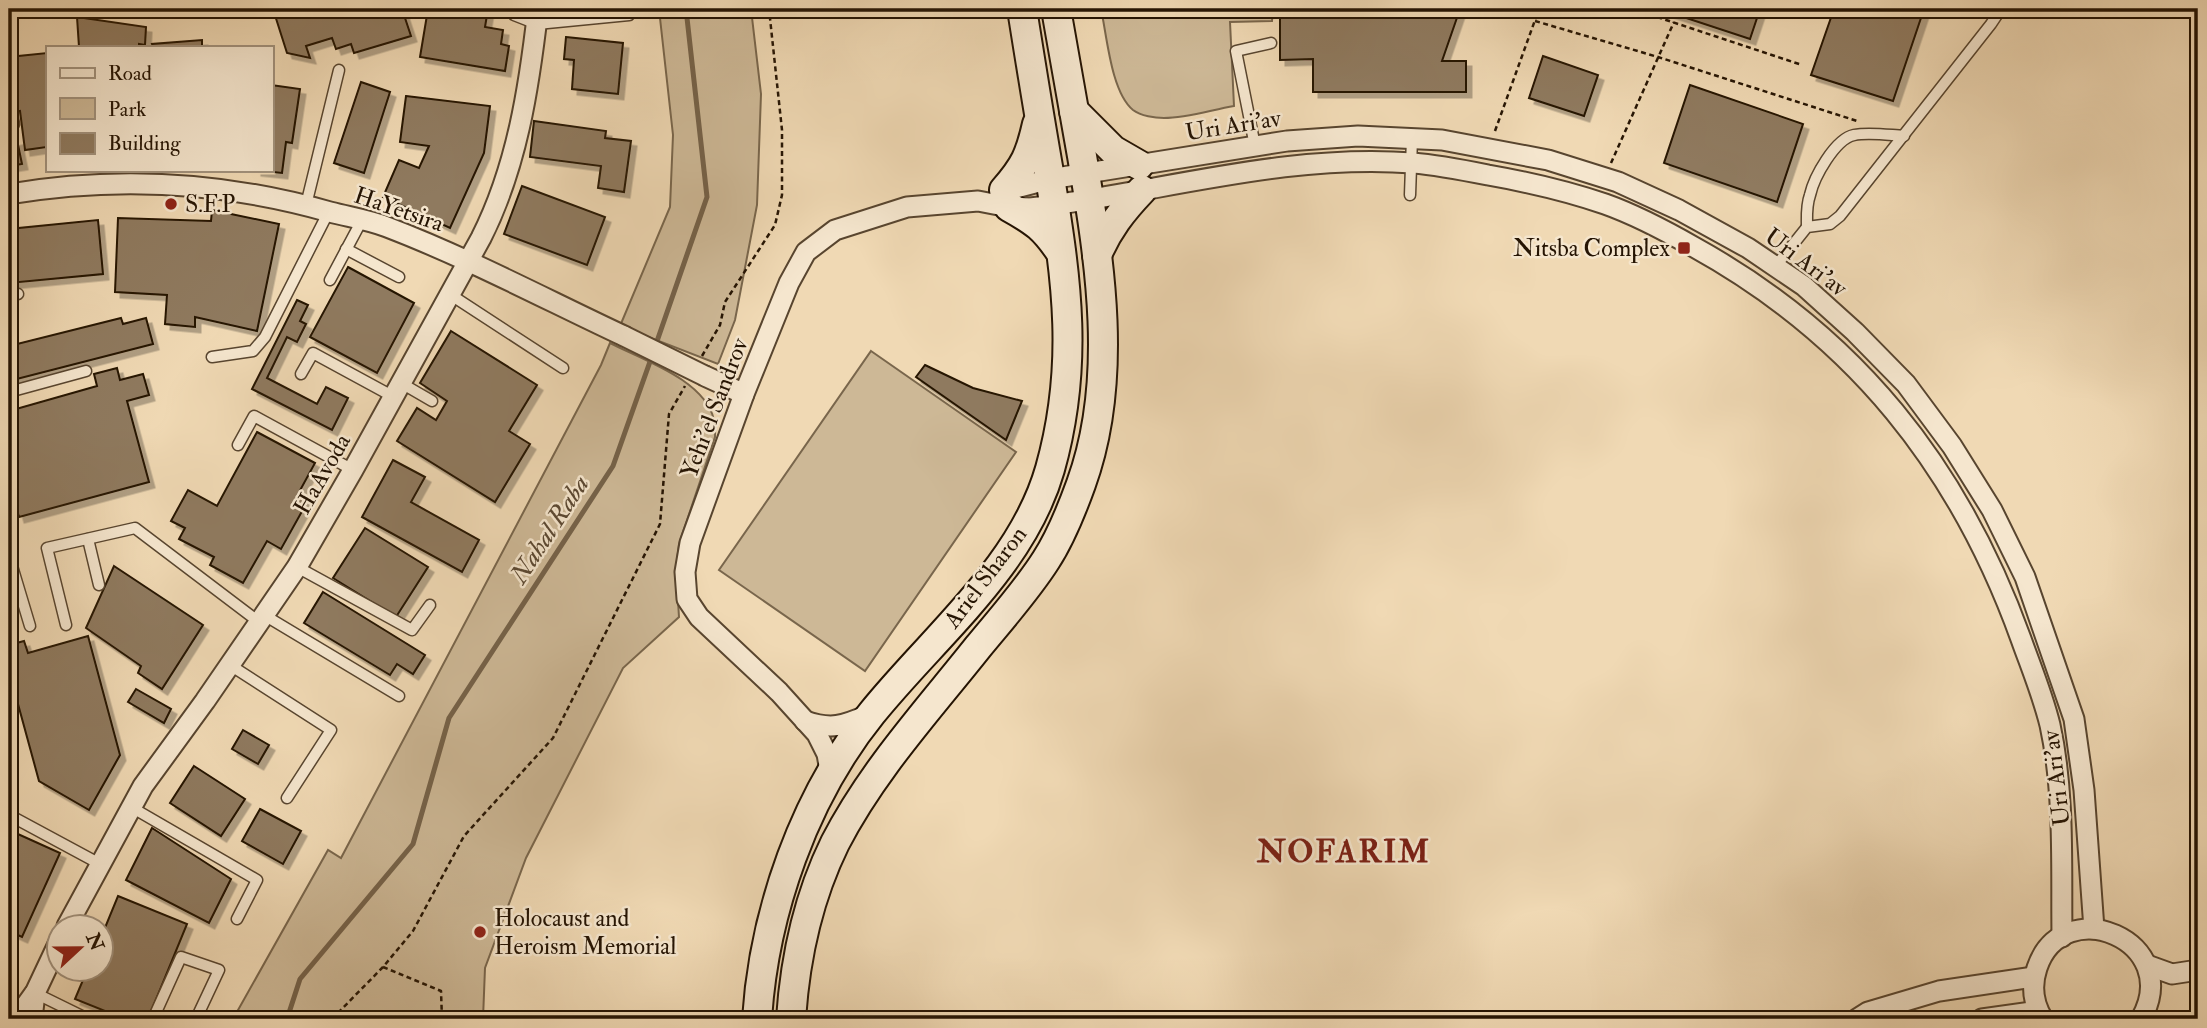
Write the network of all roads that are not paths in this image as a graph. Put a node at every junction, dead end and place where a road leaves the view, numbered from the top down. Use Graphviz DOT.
graph roads {
  1 [pos="513,9"];
  2 [pos="1021,9"];
  3 [pos="1056,9"];
  4 [pos="2001,9"];
  5 [pos="629,15"];
  6 [pos="537,16"];
  7 [pos="1271,44"];
  8 [pos="339,70"];
  9 [pos="9,103"];
  10 [pos="1074,111"];
  11 [pos="1040,115"];
  12 [pos="9,125"];
  13 [pos="1904,136"];
  14 [pos="1412,138"];
  15 [pos="1255,146"];
  16 [pos="1411,163"];
  17 [pos="1141,178"];
  18 [pos="1087,187"];
  19 [pos="1052,192"];
  20 [pos="9,194"];
  21 [pos="1410,195"];
  22 [pos="1007,199"];
  23 [pos="306,205"];
  24 [pos="329,211"];
  25 [pos="362,220"];
  26 [pos="1807,227"];
  27 [pos="346,249"];
  28 [pos="1063,255"];
  29 [pos="1097,255"];
  30 [pos="468,262"];
  31 [pos="1775,267"];
  32 [pos="399,277"];
  33 [pos="330,280"];
  34 [pos="451,295"];
  35 [pos="212,357"];
  36 [pos="563,368"];
  37 [pos="86,371"];
  38 [pos="301,374"];
  39 [pos="398,390"];
  40 [pos="9,392"];
  41 [pos="744,394"];
  42 [pos="432,401"];
  43 [pos="238,444"];
  44 [pos="353,470"];
  45 [pos="88,538"];
  46 [pos="9,556"];
  47 [pos="297,567"];
  48 [pos="99,585"];
  49 [pos="430,605"];
  50 [pos="262,618"];
  51 [pos="66,625"];
  52 [pos="30,626"];
  53 [pos="230,665"];
  54 [pos="399,696"];
  55 [pos="872,714"];
  56 [pos="805,721"];
  57 [pos="830,771"];
  58 [pos="287,799"];
  59 [pos="131,807"];
  60 [pos="9,815"];
  61 [pos="100,864"];
  62 [pos="74,912"];
  63 [pos="237,919"];
  64 [pos="2094,929"];
  65 [pos="2062,937"];
  66 [pos="2147,965"];
  67 [pos="46,970"];
  68 [pos="2198,970"];
  69 [pos="2034,977"];
  70 [pos="35,993"];
  71 [pos="754,1012"];
  72 [pos="2041,1015"];
  73 [pos="16,1019"];
  74 [pos="32,1019"];
  75 [pos="88,1019"];
  76 [pos="153,1019"];
  77 [pos="195,1019"];
  78 [pos="791,1019"];
  79 [pos="1857,1019"];
  80 [pos="1982,1019"];
  81 [pos="2141,1019"];
  1 -- 6 [label="lane"];
  2 -- 11 [label="main road, Ariel Sharon"];
  3 -- 10 [label="main road, Ariel Sharon"];
  4 -- 13 [label="lane"];
  5 -- 6 [label="lane"];
  6 -- 30 [label="street, HaAvoda"];
  7 -- 15 [label="lane"];
  8 -- 23 [label="lane"];
  9 -- 12 [label="lane"];
  10 -- 17 [label="main road"];
  10 -- 18 [label="main road, Ariel Sharon"];
  11 -- 19 [label="main road, Ariel Sharon"];
  11 -- 22 [label="main road"];
  13 -- 26 [label="lane"];
  13 -- 26 [label="lane"];
  14 -- 15 [label="street, Uri Ari'av"];
  14 -- 16 [label="lane"];
  14 -- 31 [label="street, Uri Ari'av"];
  15 -- 17 [label="street, Uri Ari'av"];
  16 -- 17 [label="street, Uri Ari'av"];
  16 -- 21 [label="lane"];
  16 -- 65 [label="street, Uri Ari'av"];
  17 -- 18 [label="street, Uri Ari'av"];
  17 -- 29 [label="main road"];
  18 -- 19 [label="street, Uri Ari'av"];
  18 -- 29 [label="main road, Ariel Sharon"];
  19 -- 22 [label="street, Yehi'el Sandrov"];
  19 -- 28 [label="main road, Ariel Sharon"];
  20 -- 23 [label="street, HaYetsira"];
  22 -- 28 [label="main road"];
  22 -- 41 [label="street, Yehi'el Sandrov"];
  23 -- 24 [label="street, HaYetsira"];
  24 -- 25 [label="street, HaYetsira"];
  24 -- 35 [label="lane"];
  25 -- 27 [label="lane"];
  25 -- 30 [label="street, HaYetsira"];
  26 -- 31 [label="lane"];
  27 -- 32 [label="lane"];
  27 -- 33 [label="lane"];
  28 -- 55 [label="main road, Ariel Sharon"];
  29 -- 78 [label="main road, Ariel Sharon"];
  30 -- 34 [label="street, HaAvoda"];
  30 -- 41 [label="street, HaYetsira, bridge"];
  31 -- 64 [label="street, Uri Ari'av"];
  34 -- 36 [label="lane"];
  34 -- 39 [label="street, HaAvoda"];
  37 -- 40 [label="lane"];
  38 -- 39 [label="lane"];
  39 -- 42 [label="lane"];
  39 -- 44 [label="street, HaAvoda"];
  41 -- 56 [label="street, Yehi'el Sandrov"];
  43 -- 44 [label="lane"];
  44 -- 47 [label="street, HaAvoda"];
  45 -- 48 [label="lane"];
  45 -- 50 [label="lane"];
  45 -- 51 [label="lane"];
  46 -- 52 [label="lane"];
  47 -- 49 [label="lane"];
  47 -- 50 [label="street, HaAvoda"];
  50 -- 53 [label="street, HaAvoda"];
  50 -- 54 [label="lane"];
  53 -- 58 [label="lane"];
  53 -- 59 [label="street, HaAvoda"];
  55 -- 56 [label="street"];
  55 -- 57 [label="main road, Ariel Sharon"];
  56 -- 57 [label="street, Yehi'el Sandrov"];
  57 -- 71 [label="main road, Ariel Sharon"];
  59 -- 61 [label="street, HaAvoda"];
  59 -- 63 [label="lane"];
  60 -- 61 [label="lane"];
  61 -- 62 [label="street, HaAvoda"];
  64 -- 65 [label="street"];
  64 -- 66 [label="street"];
  65 -- 69 [label="street"];
  66 -- 68 [label="street"];
  66 -- 81 [label="street"];
  67 -- 70 [label="street"];
  69 -- 72 [label="street"];
  69 -- 79 [label="street"];
  70 -- 73 [label="street"];
  70 -- 74 [label="street"];
  70 -- 75 [label="lane"];
  72 -- 80 [label="street"];
  76 -- 77 [label="lane"];
}
